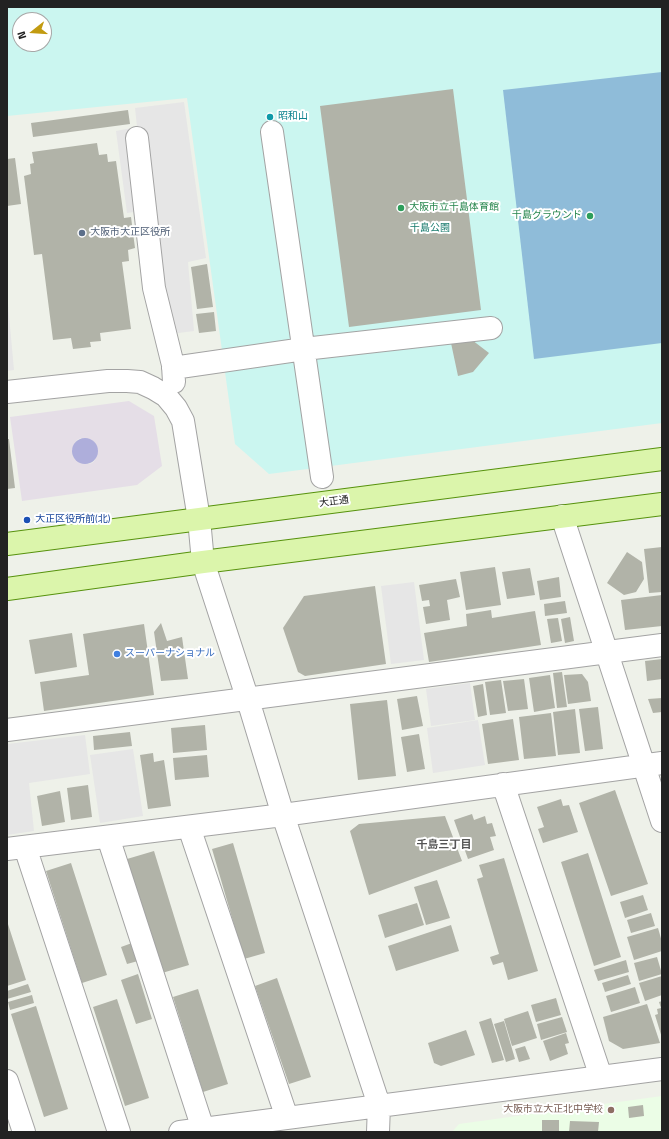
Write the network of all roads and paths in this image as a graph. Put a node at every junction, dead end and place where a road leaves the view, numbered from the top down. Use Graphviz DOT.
graph roads {
  1 [pos="272,132"];
  2 [pos="137,138"];
  3 [pos="491,328"];
  4 [pos="304,350"];
  5 [pos="173,368"];
  6 [pos="7,392"];
  7 [pos="176,408"];
  8 [pos="662,459"];
  9 [pos="322,478"];
  10 [pos="662,504"];
  11 [pos="562,516"];
  12 [pos="199,519"];
  13 [pos="7,544"];
  14 [pos="203,562"];
  15 [pos="7,589"];
  16 [pos="662,645"];
  17 [pos="606,652"];
  18 [pos="248,700"];
  19 [pos="7,730"];
  20 [pos="653,764"];
  21 [pos="503,784"];
  22 [pos="283,815"];
  23 [pos="662,821"];
  24 [pos="189,827"];
  25 [pos="108,837"];
  26 [pos="16,848"];
  27 [pos="662,1068"];
  28 [pos="601,1078"];
  29 [pos="7,1081"];
  30 [pos="380,1105"];
  31 [pos="287,1118"];
  32 [pos="245,1128"];
  33 [pos="203,1129"];
  34 [pos="24,1132"];
  35 [pos="118,1132"];
  36 [pos="180,1132"];
  37 [pos="378,1132"];
  1 -- 4 [label="street"];
  2 -- 5 [label="street"];
  3 -- 4 [label="street"];
  4 -- 5 [label="street"];
  4 -- 9 [label="street"];
  5 -- 7 [label="street"];
  6 -- 7 [label="street"];
  7 -- 12 [label="street"];
  8 -- 12 [label="main road, 大正通"];
  10 -- 11 [label="main road"];
  11 -- 14 [label="main road"];
  11 -- 17 [label="street"];
  12 -- 13 [label="main road, 大正通"];
  12 -- 14 [label="street"];
  14 -- 15 [label="main road"];
  14 -- 18 [label="street"];
  16 -- 17 [label="street"];
  17 -- 18 [label="street"];
  17 -- 20 [label="street"];
  18 -- 19 [label="street"];
  18 -- 22 [label="street"];
  20 -- 21 [label="street"];
  20 -- 23 [label="street"];
  21 -- 22 [label="street"];
  21 -- 28 [label="street"];
  22 -- 24 [label="street"];
  22 -- 30 [label="street"];
  24 -- 25 [label="street"];
  24 -- 31 [label="street"];
  25 -- 26 [label="street"];
  25 -- 33 [label="street"];
  26 -- 35 [label="street"];
  27 -- 28 [label="street"];
  28 -- 30 [label="street"];
  29 -- 34 [label="street"];
  30 -- 31 [label="street"];
  30 -- 37 [label="street"];
  31 -- 32 [label="street"];
  32 -- 33 [label="street"];
  33 -- 36 [label="street"];
}
